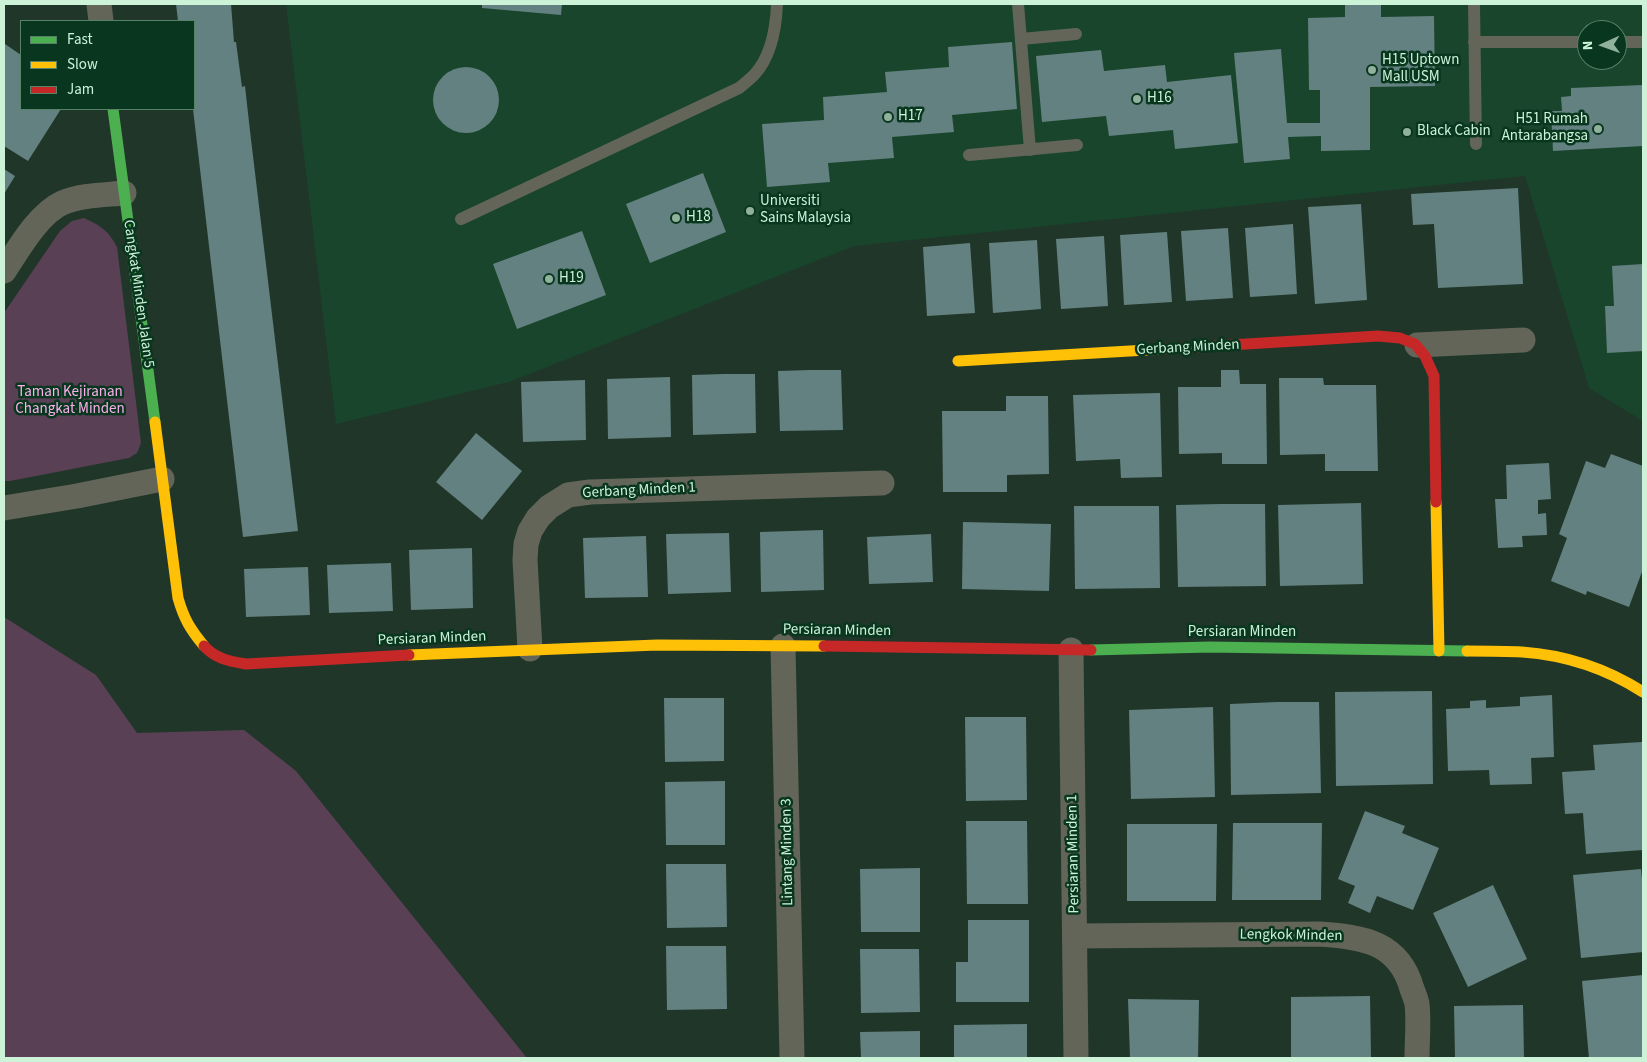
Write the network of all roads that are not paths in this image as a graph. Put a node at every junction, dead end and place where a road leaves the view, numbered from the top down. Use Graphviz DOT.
graph roads {
  1 [pos="99,4"];
  2 [pos="777,4"];
  3 [pos="1018,4"];
  4 [pos="1474,4"];
  5 [pos="101,20"];
  6 [pos="1076,34"];
  7 [pos="1021,39"];
  8 [pos="1474,42"];
  9 [pos="1577,42"];
  10 [pos="1627,42"];
  11 [pos="1643,42"];
  12 [pos="113,110"];
  13 [pos="1476,144"];
  14 [pos="1077,145"];
  15 [pos="1030,150"];
  16 [pos="969,155"];
  17 [pos="124,193"];
  18 [pos="461,219"];
  19 [pos="4,271"];
  20 [pos="1523,340"];
  21 [pos="1417,345"];
  22 [pos="958,361"];
  23 [pos="162,479"];
  24 [pos="882,483"];
  25 [pos="4,508"];
  26 [pos="783,646"];
  27 [pos="530,649"];
  28 [pos="1071,650"];
  29 [pos="1439,651"];
  30 [pos="1643,692"];
  31 [pos="1075,936"];
  32 [pos="792,1058"];
  33 [pos="1076,1058"];
  34 [pos="1417,1058"];
  1 -- 5 [label="street"];
  2 -- 18 [label="lane"];
  3 -- 7 [label="lane"];
  4 -- 8 [label="lane"];
  6 -- 7 [label="lane"];
  7 -- 15 [label="lane"];
  8 -- 9 [label="lane"];
  8 -- 13 [label="lane"];
  10 -- 11 [label="lane"];
  12 -- 17 [label="street, Cangkat Minden Jalan 5"];
  14 -- 15 [label="lane"];
  15 -- 16 [label="lane"];
  17 -- 19 [label="street"];
  17 -- 23 [label="street, Cangkat Minden Jalan 5"];
  20 -- 21 [label="street, Gerbang Minden"];
  21 -- 22 [label="street, Gerbang Minden"];
  21 -- 29 [label="street"];
  23 -- 25 [label="street"];
  23 -- 27 [label="street, Persiaran Minden"];
  24 -- 27 [label="street, Gerbang Minden 1"];
  26 -- 27 [label="street, Persiaran Minden"];
  26 -- 28 [label="street, Persiaran Minden"];
  26 -- 32 [label="street, Lintang Minden 3"];
  28 -- 29 [label="street, Persiaran Minden"];
  28 -- 31 [label="street, Persiaran Minden 1"];
  29 -- 30 [label="street, Persiaran Minden"];
  31 -- 33 [label="street, Persiaran Minden 1"];
  31 -- 34 [label="street, Lengkok Minden"];
}
